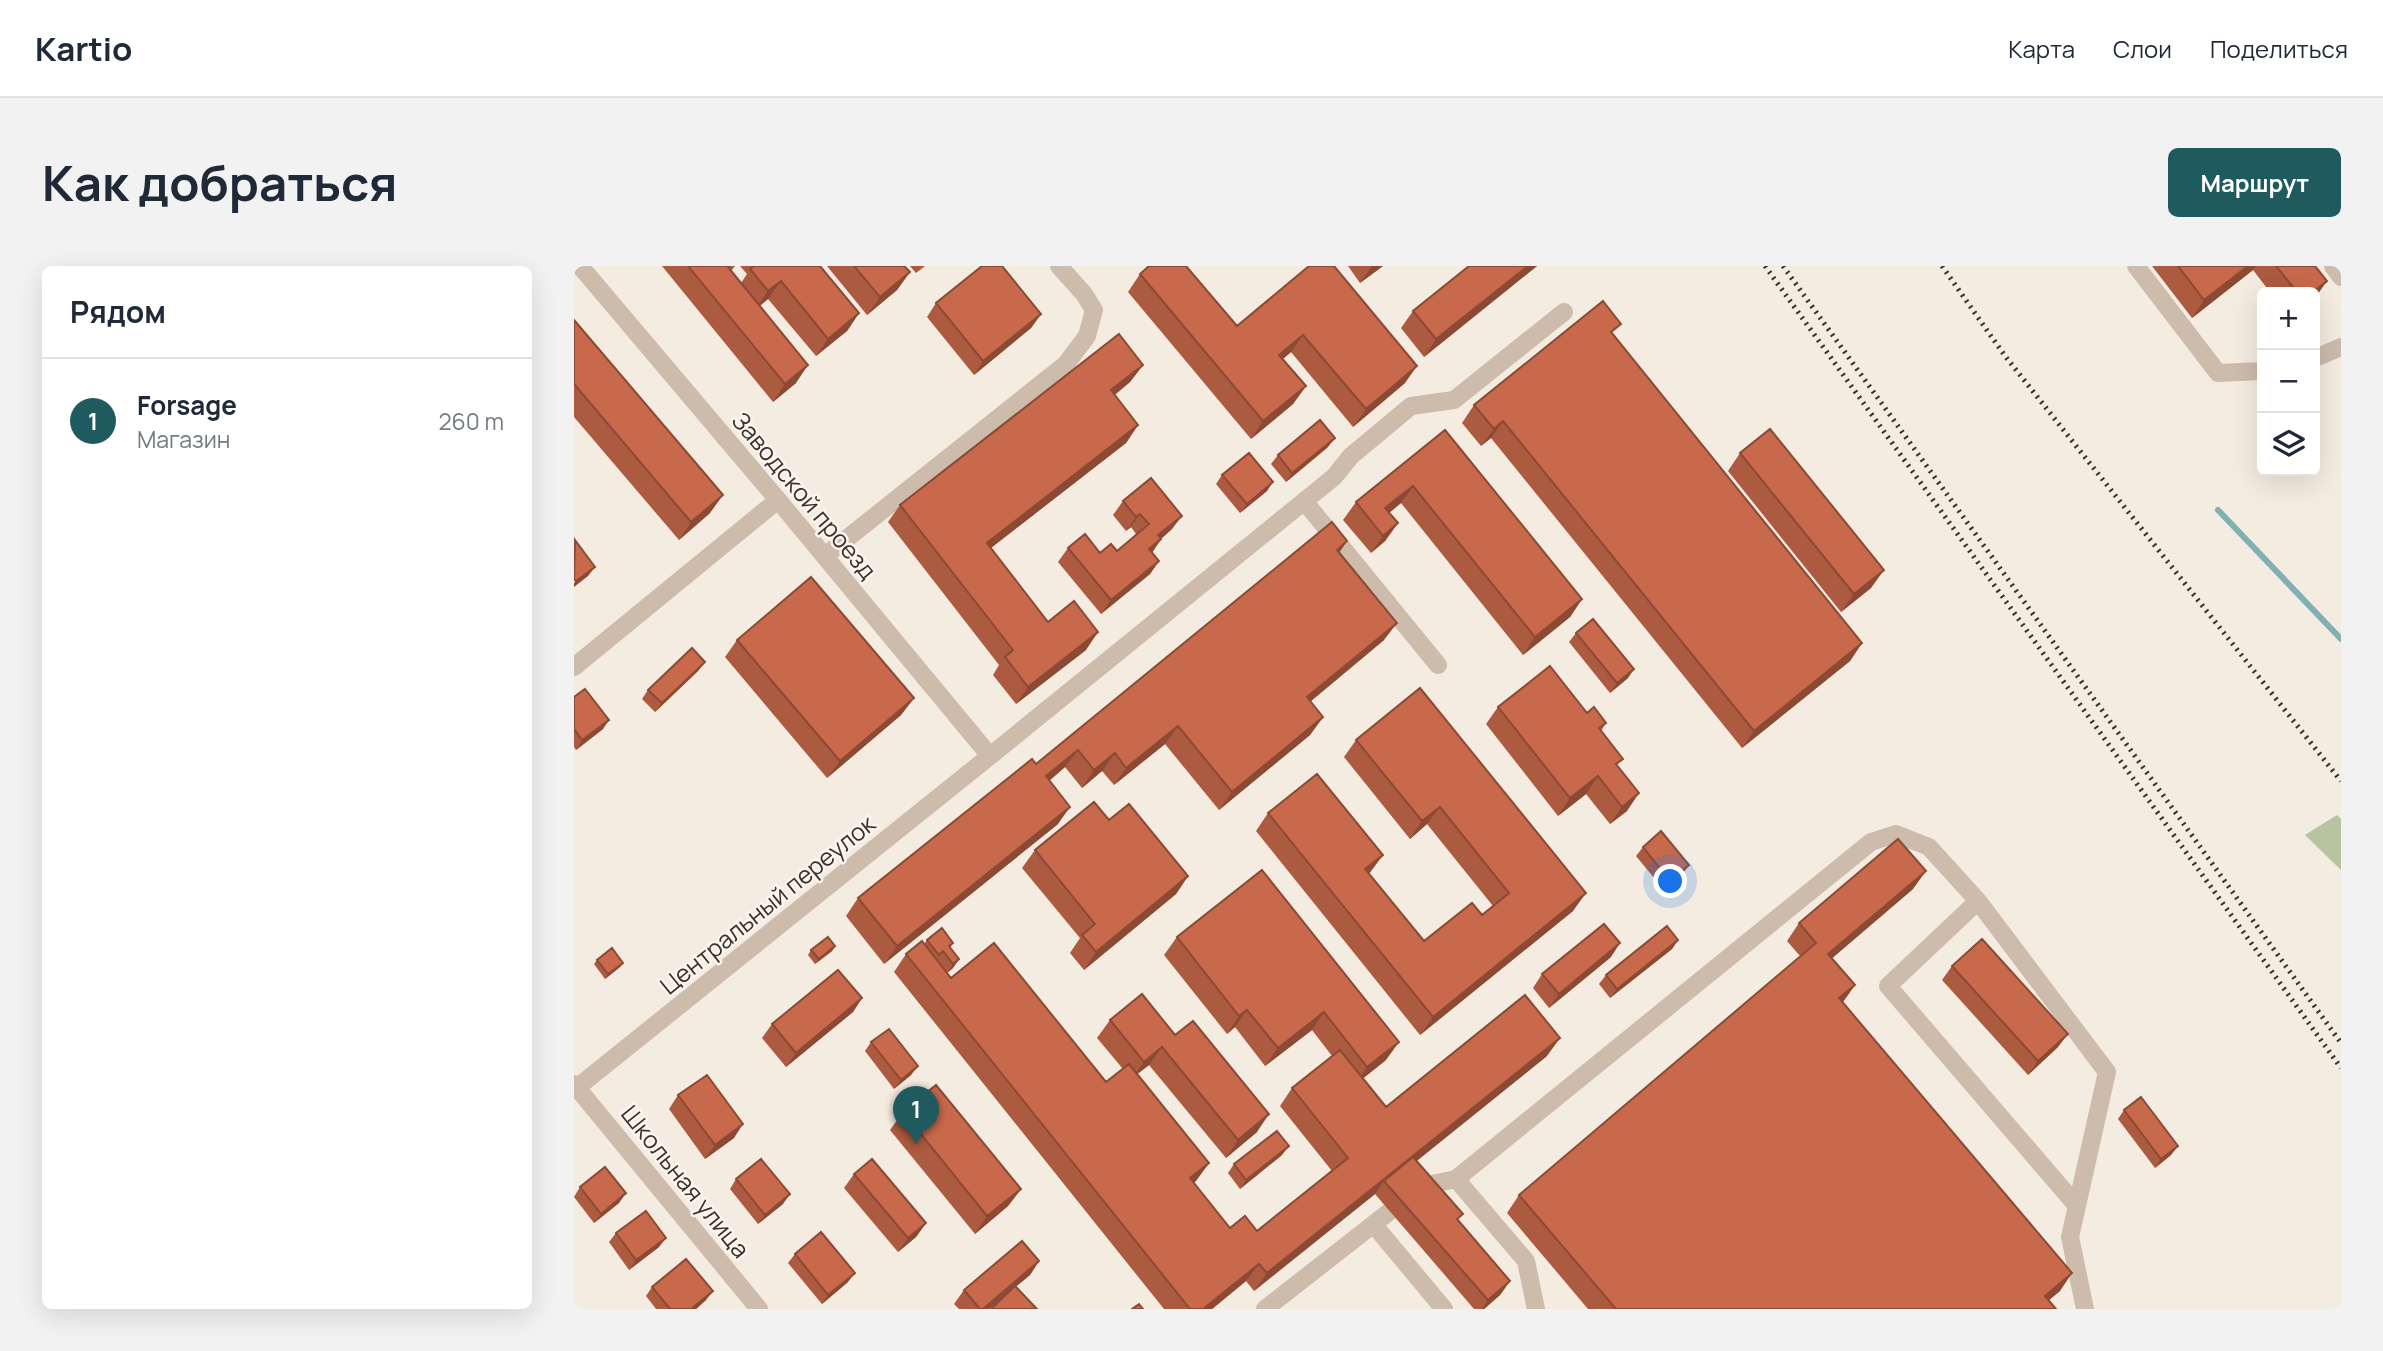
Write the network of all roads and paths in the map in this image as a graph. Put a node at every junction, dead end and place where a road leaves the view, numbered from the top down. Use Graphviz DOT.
graph roads {
  1 [pos="580,266"];
  2 [pos="1059,266"];
  3 [pos="2136,266"];
  4 [pos="2333,266"];
  5 [pos="2341,276"];
  6 [pos="1564,312"];
  7 [pos="2341,347"];
  8 [pos="2320,356"];
  9 [pos="2257,371"];
  10 [pos="778,500"];
  11 [pos="1304,501"];
  12 [pos="825,556"];
  13 [pos="1438,665"];
  14 [pos="574,667"];
  15 [pos="990,756"];
  16 [pos="1978,901"];
  17 [pos="575,1087"];
  18 [pos="1456,1179"];
  19 [pos="1418,1187"];
  20 [pos="2077,1206"];
  21 [pos="1389,1212"];
  22 [pos="1374,1225"];
  23 [pos="760,1309"];
  24 [pos="1265,1309"];
  25 [pos="1444,1309"];
  26 [pos="1536,1309"];
  27 [pos="2085,1309"];
  1 -- 10 [label="street, Заводской проезд"];
  2 -- 12 [label="street"];
  3 -- 9 [label="street"];
  4 -- 5 [label="street"];
  6 -- 11 [label="street, Центральный переулок"];
  7 -- 8 [label="street"];
  10 -- 12 [label="street, Заводской проезд"];
  10 -- 14 [label="street"];
  11 -- 13 [label="street"];
  11 -- 15 [label="street, Центральный переулок"];
  12 -- 15 [label="street, Заводской проезд"];
  15 -- 17 [label="street, Центральный переулок"];
  16 -- 18 [label="street"];
  16 -- 20 [label="street"];
  16 -- 20 [label="street"];
  17 -- 23 [label="street, Школьная улица"];
  18 -- 19 [label="street"];
  18 -- 26 [label="street"];
  20 -- 27 [label="street"];
  21 -- 22 [label="street"];
  22 -- 24 [label="street"];
  22 -- 25 [label="street"];
}
